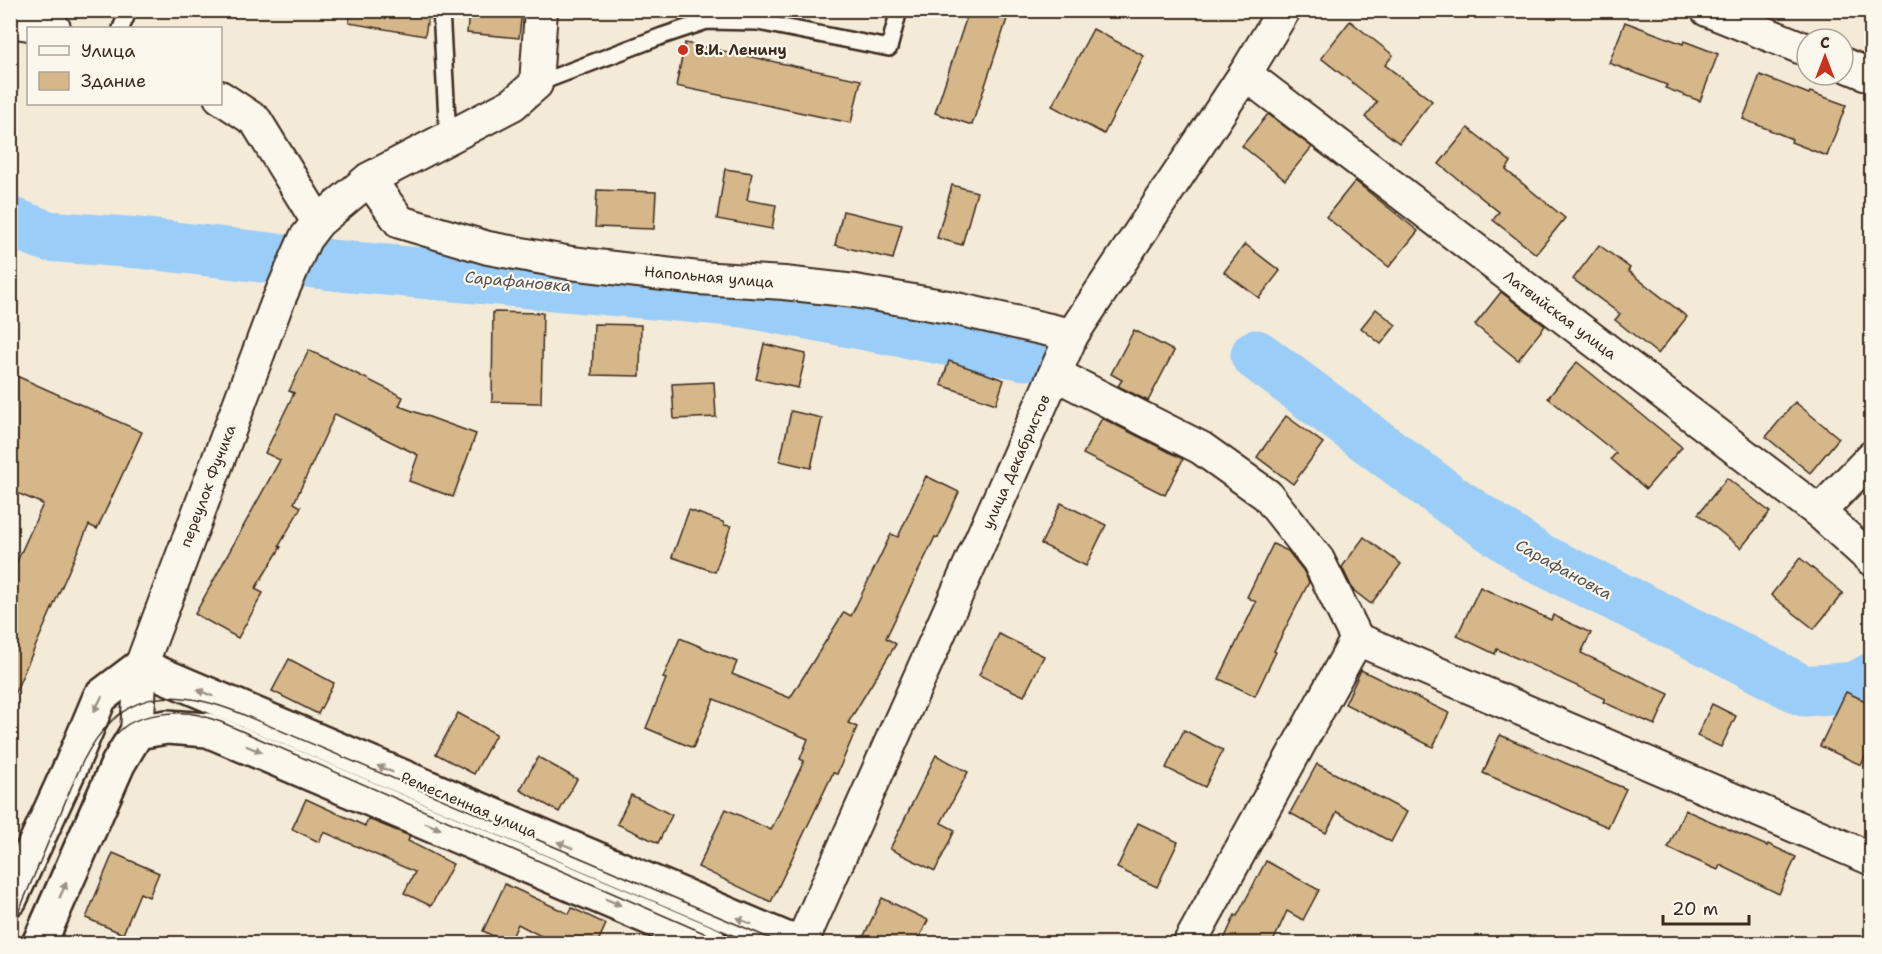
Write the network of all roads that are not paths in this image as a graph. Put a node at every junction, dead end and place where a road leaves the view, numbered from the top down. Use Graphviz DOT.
graph roads {
  1 [pos="129,10"];
  2 [pos="441,10"];
  3 [pos="541,10"];
  4 [pos="899,10"];
  5 [pos="1284,10"];
  6 [pos="1712,11"];
  7 [pos="705,16"];
  8 [pos="10,21"];
  9 [pos="48,27"];
  10 [pos="121,27"];
  11 [pos="1795,45"];
  12 [pos="1855,69"];
  13 [pos="1245,74"];
  14 [pos="1872,75"];
  15 [pos="536,84"];
  16 [pos="222,98"];
  17 [pos="448,137"];
  18 [pos="369,178"];
  19 [pos="311,231"];
  20 [pos="1072,335"];
  21 [pos="1055,374"];
  22 [pos="1872,457"];
  23 [pos="1819,512"];
  24 [pos="1872,560"];
  25 [pos="1357,639"];
  26 [pos="141,666"];
  27 [pos="137,732"];
  28 [pos="1872,859"];
  29 [pos="10,899"];
  30 [pos="39,944"];
  31 [pos="711,944"];
  32 [pos="800,944"];
  33 [pos="1189,944"];
  1 -- 10 [label="lane"];
  2 -- 17 [label="lane"];
  3 -- 15 [label="street"];
  4 -- 7 [label="lane"];
  5 -- 13 [label="street, улица Декабристов"];
  6 -- 11 [label="street"];
  7 -- 15 [label="lane"];
  8 -- 9 [label="street"];
  12 -- 14 [label="street"];
  13 -- 20 [label="street, улица Декабристов"];
  13 -- 23 [label="street, Латвийская улица"];
  15 -- 17 [label="street"];
  16 -- 19 [label="street"];
  17 -- 18 [label="street"];
  18 -- 19 [label="street"];
  18 -- 20 [label="street, Напольная улица"];
  19 -- 26 [label="street, переулок Фучика"];
  20 -- 21 [label="street, улица Декабристов"];
  21 -- 25 [label="street"];
  21 -- 32 [label="street, улица Декабристов"];
  22 -- 23 [label="street"];
  23 -- 24 [label="street, Латвийская улица"];
  25 -- 28 [label="street"];
  25 -- 33 [label="street"];
  26 -- 27 [label="street, переулок Фучика"];
  26 -- 29 [label="street, one-way"];
  32 -- 26 [label="street, Ремесленная улица, one-way"];
  30 -- 27 [label="street, переулок Фучика, one-way"];
  27 -- 31 [label="street, one-way"];
}
